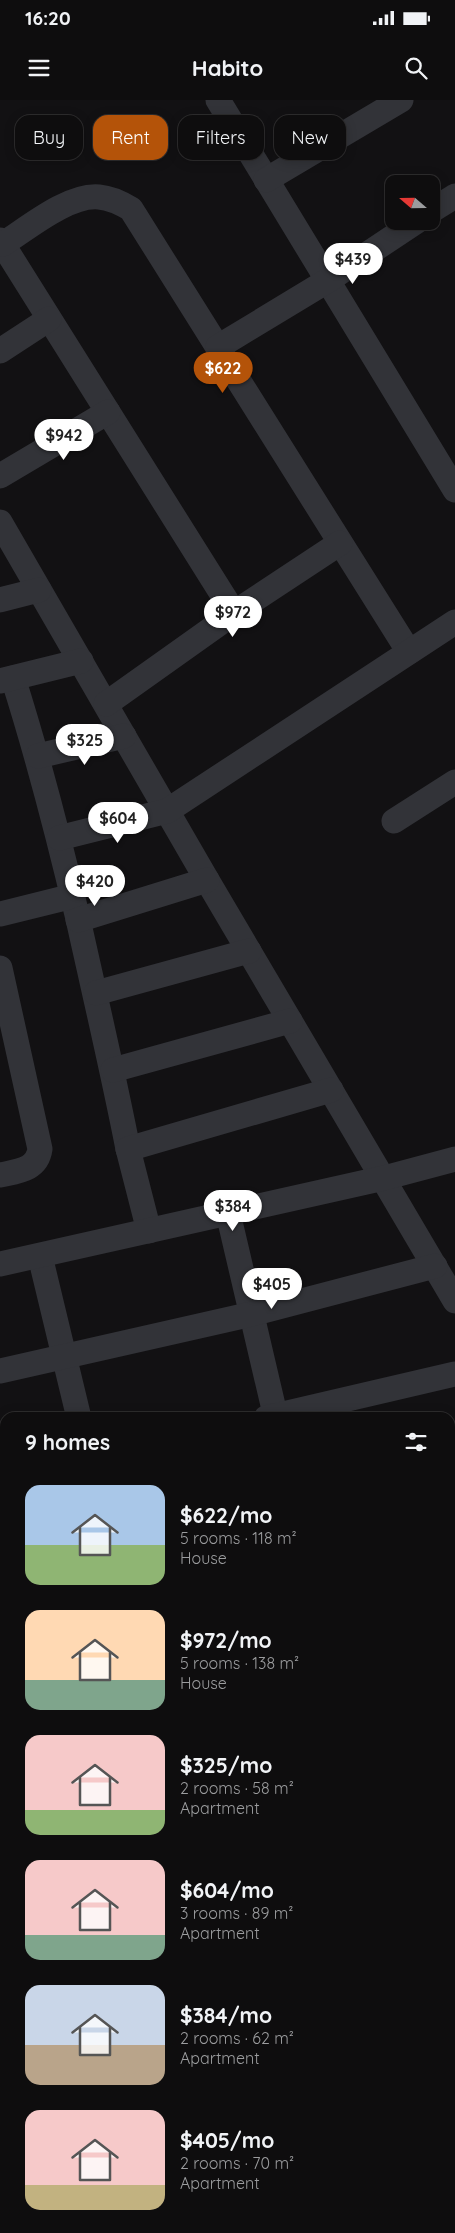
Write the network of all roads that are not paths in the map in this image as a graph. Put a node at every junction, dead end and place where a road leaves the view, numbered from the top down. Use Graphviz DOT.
graph roads {
  1 [pos="218,100"];
  2 [pos="401,100"];
  3 [pos="372,107"];
  4 [pos="266,180"];
  5 [pos="455,196"];
  6 [pos="440,206"];
  7 [pos="404,230"];
  8 [pos="1,242"];
  9 [pos="327,281"];
  10 [pos="50,319"];
  11 [pos="218,347"];
  12 [pos="0,351"];
  13 [pos="108,412"];
  14 [pos="0,476"];
  15 [pos="453,484"];
  16 [pos="0,522"];
  17 [pos="340,543"];
  18 [pos="40,590"];
  19 [pos="0,600"];
  20 [pos="234,613"];
  21 [pos="455,622"];
  22 [pos="409,652"];
  23 [pos="81,661"];
  24 [pos="6,679"];
  25 [pos="106,704"];
  26 [pos="124,736"];
  27 [pos="38,756"];
  28 [pos="455,782"];
  29 [pos="167,811"];
  30 [pos="394,821"];
  31 [pos="59,838"];
  32 [pos="207,880"];
  33 [pos="73,896"];
  34 [pos="0,914"];
  35 [pos="78,920"];
  36 [pos="249,951"];
  37 [pos="2,981"];
  38 [pos="96,993"];
  39 [pos="290,1021"];
  40 [pos="113,1070"];
  41 [pos="332,1090"];
  42 [pos="128,1149"];
  43 [pos="455,1159"];
  44 [pos="0,1175"];
  45 [pos="384,1178"];
  46 [pos="228,1213"];
  47 [pos="149,1231"];
  48 [pos="40,1256"];
  49 [pos="0,1264"];
  50 [pos="435,1266"];
  51 [pos="455,1301"];
  52 [pos="252,1314"];
  53 [pos="64,1356"];
  54 [pos="0,1371"];
  55 [pos="455,1374"];
  56 [pos="78,1412"];
  57 [pos="271,1412"];
  58 [pos="293,1412"];
  1 -- 4 [label="street"];
  2 -- 3 [label="street"];
  3 -- 4 [label="street"];
  4 -- 9 [label="street"];
  5 -- 6 [label="street"];
  7 -- 9 [label="street"];
  8 -- 10 [label="street"];
  8 -- 11 [label="street"];
  9 -- 11 [label="street"];
  9 -- 15 [label="street"];
  10 -- 12 [label="street"];
  10 -- 13 [label="street"];
  11 -- 17 [label="street"];
  13 -- 14 [label="street"];
  13 -- 20 [label="street"];
  16 -- 18 [label="street"];
  17 -- 20 [label="street"];
  17 -- 22 [label="street"];
  18 -- 19 [label="street"];
  18 -- 23 [label="street"];
  20 -- 25 [label="street"];
  21 -- 22 [label="street"];
  22 -- 29 [label="street"];
  23 -- 24 [label="street"];
  23 -- 25 [label="street"];
  24 -- 27 [label="street"];
  25 -- 26 [label="street"];
  26 -- 27 [label="street"];
  26 -- 29 [label="street"];
  27 -- 31 [label="street"];
  28 -- 30 [label="street"];
  29 -- 31 [label="street"];
  29 -- 32 [label="street"];
  31 -- 33 [label="street"];
  32 -- 35 [label="street"];
  32 -- 36 [label="street"];
  33 -- 34 [label="street"];
  33 -- 35 [label="street"];
  35 -- 38 [label="street"];
  36 -- 38 [label="street"];
  36 -- 39 [label="street"];
  37 -- 44 [label="street"];
  38 -- 40 [label="street"];
  39 -- 40 [label="street"];
  39 -- 41 [label="street"];
  40 -- 42 [label="street"];
  41 -- 42 [label="street"];
  41 -- 45 [label="street"];
  42 -- 47 [label="street"];
  43 -- 45 [label="street"];
  45 -- 46 [label="street"];
  45 -- 50 [label="street"];
  46 -- 47 [label="street"];
  46 -- 52 [label="street"];
  47 -- 48 [label="street"];
  48 -- 49 [label="street"];
  48 -- 53 [label="street"];
  50 -- 51 [label="street"];
  50 -- 52 [label="street"];
  52 -- 53 [label="street"];
  52 -- 57 [label="street"];
  53 -- 54 [label="street"];
  53 -- 56 [label="street"];
  55 -- 58 [label="street"];
}
